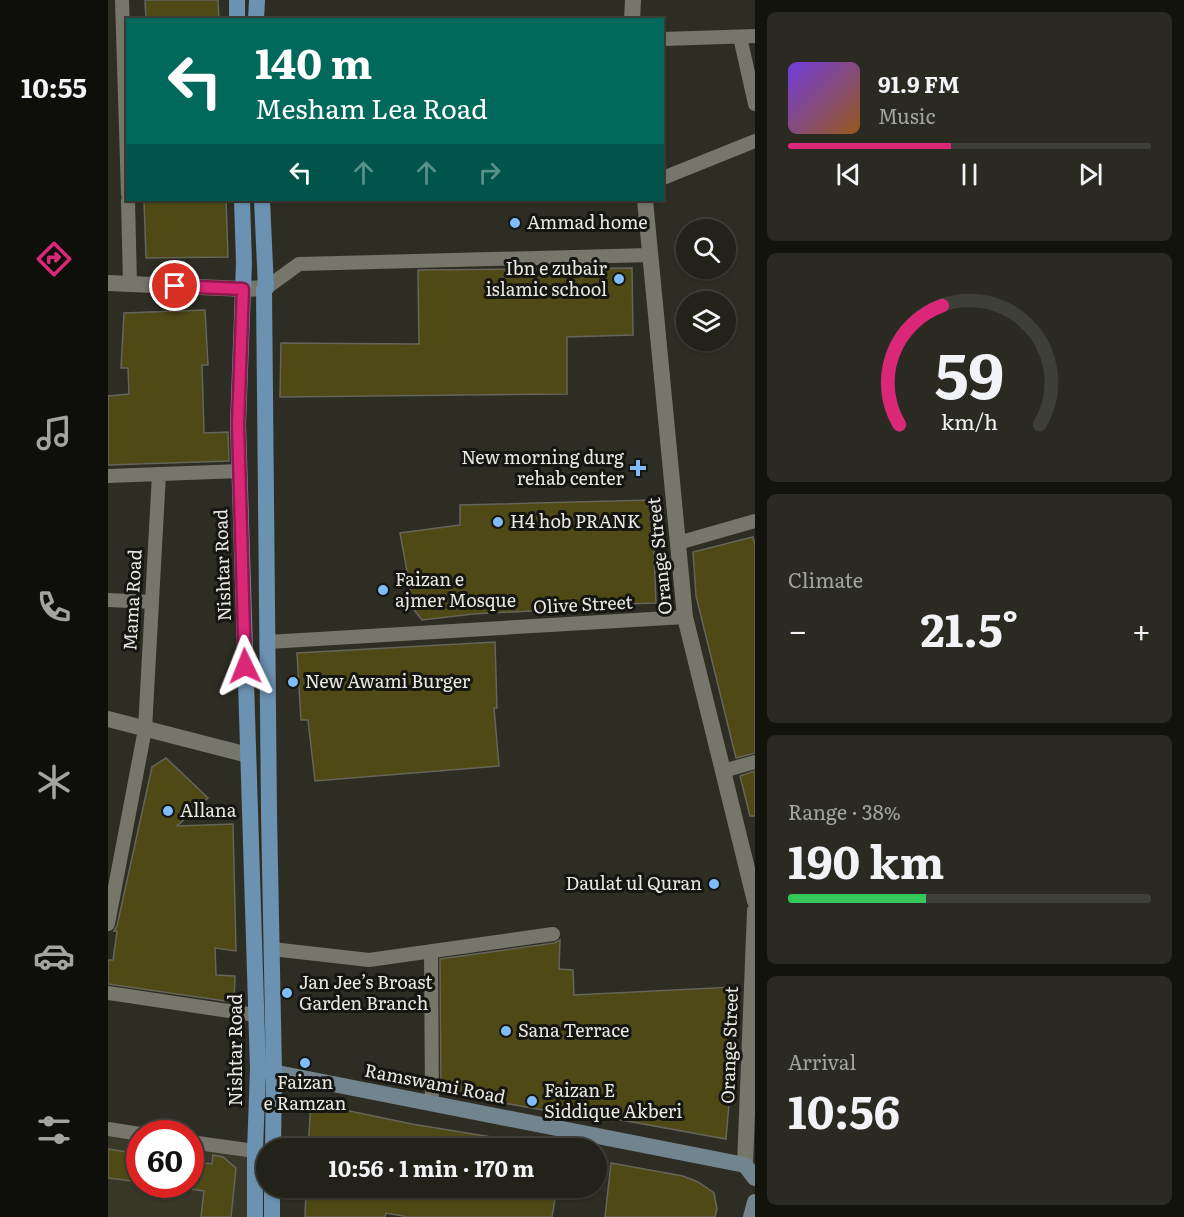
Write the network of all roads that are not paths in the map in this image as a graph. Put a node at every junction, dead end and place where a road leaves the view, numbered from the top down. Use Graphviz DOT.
graph roads {
  1 [pos="122,0"];
  2 [pos="237,0"];
  3 [pos="257,0"];
  4 [pos="633,0"];
  5 [pos="237,18"];
  6 [pos="256,18"];
  7 [pos="632,18"];
  8 [pos="755,36"];
  9 [pos="740,37"];
  10 [pos="664,39"];
  11 [pos="755,104"];
  12 [pos="126,129"];
  13 [pos="755,141"];
  14 [pos="664,178"];
  15 [pos="128,201"];
  16 [pos="242,201"];
  17 [pos="262,201"];
  18 [pos="645,201"];
  19 [pos="650,255"];
  20 [pos="108,284"];
  21 [pos="130,285"];
  22 [pos="266,288"];
  23 [pos="243,289"];
  24 [pos="240,471"];
  25 [pos="159,474"];
  26 [pos="108,476"];
  27 [pos="755,522"];
  28 [pos="678,543"];
  29 [pos="108,600"];
  30 [pos="152,602"];
  31 [pos="685,617"];
  32 [pos="268,642"];
  33 [pos="108,719"];
  34 [pos="145,729"];
  35 [pos="248,755"];
  36 [pos="755,762"];
  37 [pos="723,771"];
  38 [pos="755,901"];
  39 [pos="755,911"];
  40 [pos="108,924"];
  41 [pos="554,934"];
  42 [pos="272,949"];
  43 [pos="431,951"];
  44 [pos="108,993"];
  45 [pos="256,1015"];
  46 [pos="266,1071"];
  47 [pos="432,1103"];
  48 [pos="108,1129"];
  49 [pos="126,1132"];
  50 [pos="272,1138"];
  51 [pos="204,1144"];
  52 [pos="255,1152"];
  53 [pos="750,1171"];
  54 [pos="272,1198"];
  55 [pos="755,1202"];
  56 [pos="255,1217"];
  57 [pos="272,1217"];
  58 [pos="751,1217"];
  1 -- 12 [label="street"];
  2 -- 5 [label="main road"];
  3 -- 6 [label="main road"];
  4 -- 7 [label="street"];
  8 -- 9 [label="street"];
  9 -- 10 [label="street"];
  9 -- 11 [label="street"];
  13 -- 14 [label="street"];
  15 -- 21 [label="street"];
  16 -- 23 [label="main road, Nishtar Road"];
  17 -- 22 [label="main road, Nishtar Road"];
  18 -- 19 [label="street, Orange Street"];
  19 -- 22 [label="street"];
  19 -- 28 [label="street, Orange Street"];
  20 -- 21 [label="street"];
  21 -- 23 [label="street"];
  22 -- 23 [label="street"];
  22 -- 32 [label="main road, Nishtar Road"];
  23 -- 24 [label="main road, Nishtar Road"];
  24 -- 25 [label="street"];
  24 -- 35 [label="main road, Nishtar Road"];
  25 -- 26 [label="street"];
  25 -- 30 [label="street, Mama Road"];
  27 -- 28 [label="street"];
  28 -- 31 [label="street, Orange Street"];
  29 -- 30 [label="street"];
  30 -- 34 [label="street, Mama Road"];
  31 -- 32 [label="street, Olive Street"];
  31 -- 37 [label="street, Orange Street"];
  32 -- 42 [label="main road, Nishtar Road"];
  33 -- 34 [label="street"];
  34 -- 35 [label="street"];
  34 -- 40 [label="street, Mama Road"];
  35 -- 45 [label="main road, Nishtar Road"];
  36 -- 37 [label="street"];
  37 -- 38 [label="street, Orange Street"];
  39 -- 53 [label="street, Orange Street"];
  41 -- 43 [label="street"];
  42 -- 43 [label="street"];
  42 -- 46 [label="main road, Nishtar Road"];
  43 -- 47 [label="street"];
  44 -- 45 [label="street"];
  45 -- 46 [label="main road, Nishtar Road"];
  46 -- 47 [label="main road, Ramswami Road"];
  46 -- 50 [label="main road, Nishtar Road"];
  46 -- 52 [label="main road, Nishtar Road"];
  47 -- 53 [label="main road, Ramswami Road"];
  48 -- 49 [label="street"];
  51 -- 52 [label="street"];
  52 -- 56 [label="main road, Nishtar Road"];
  54 -- 57 [label="main road"];
  55 -- 58 [label="main road"];
}
